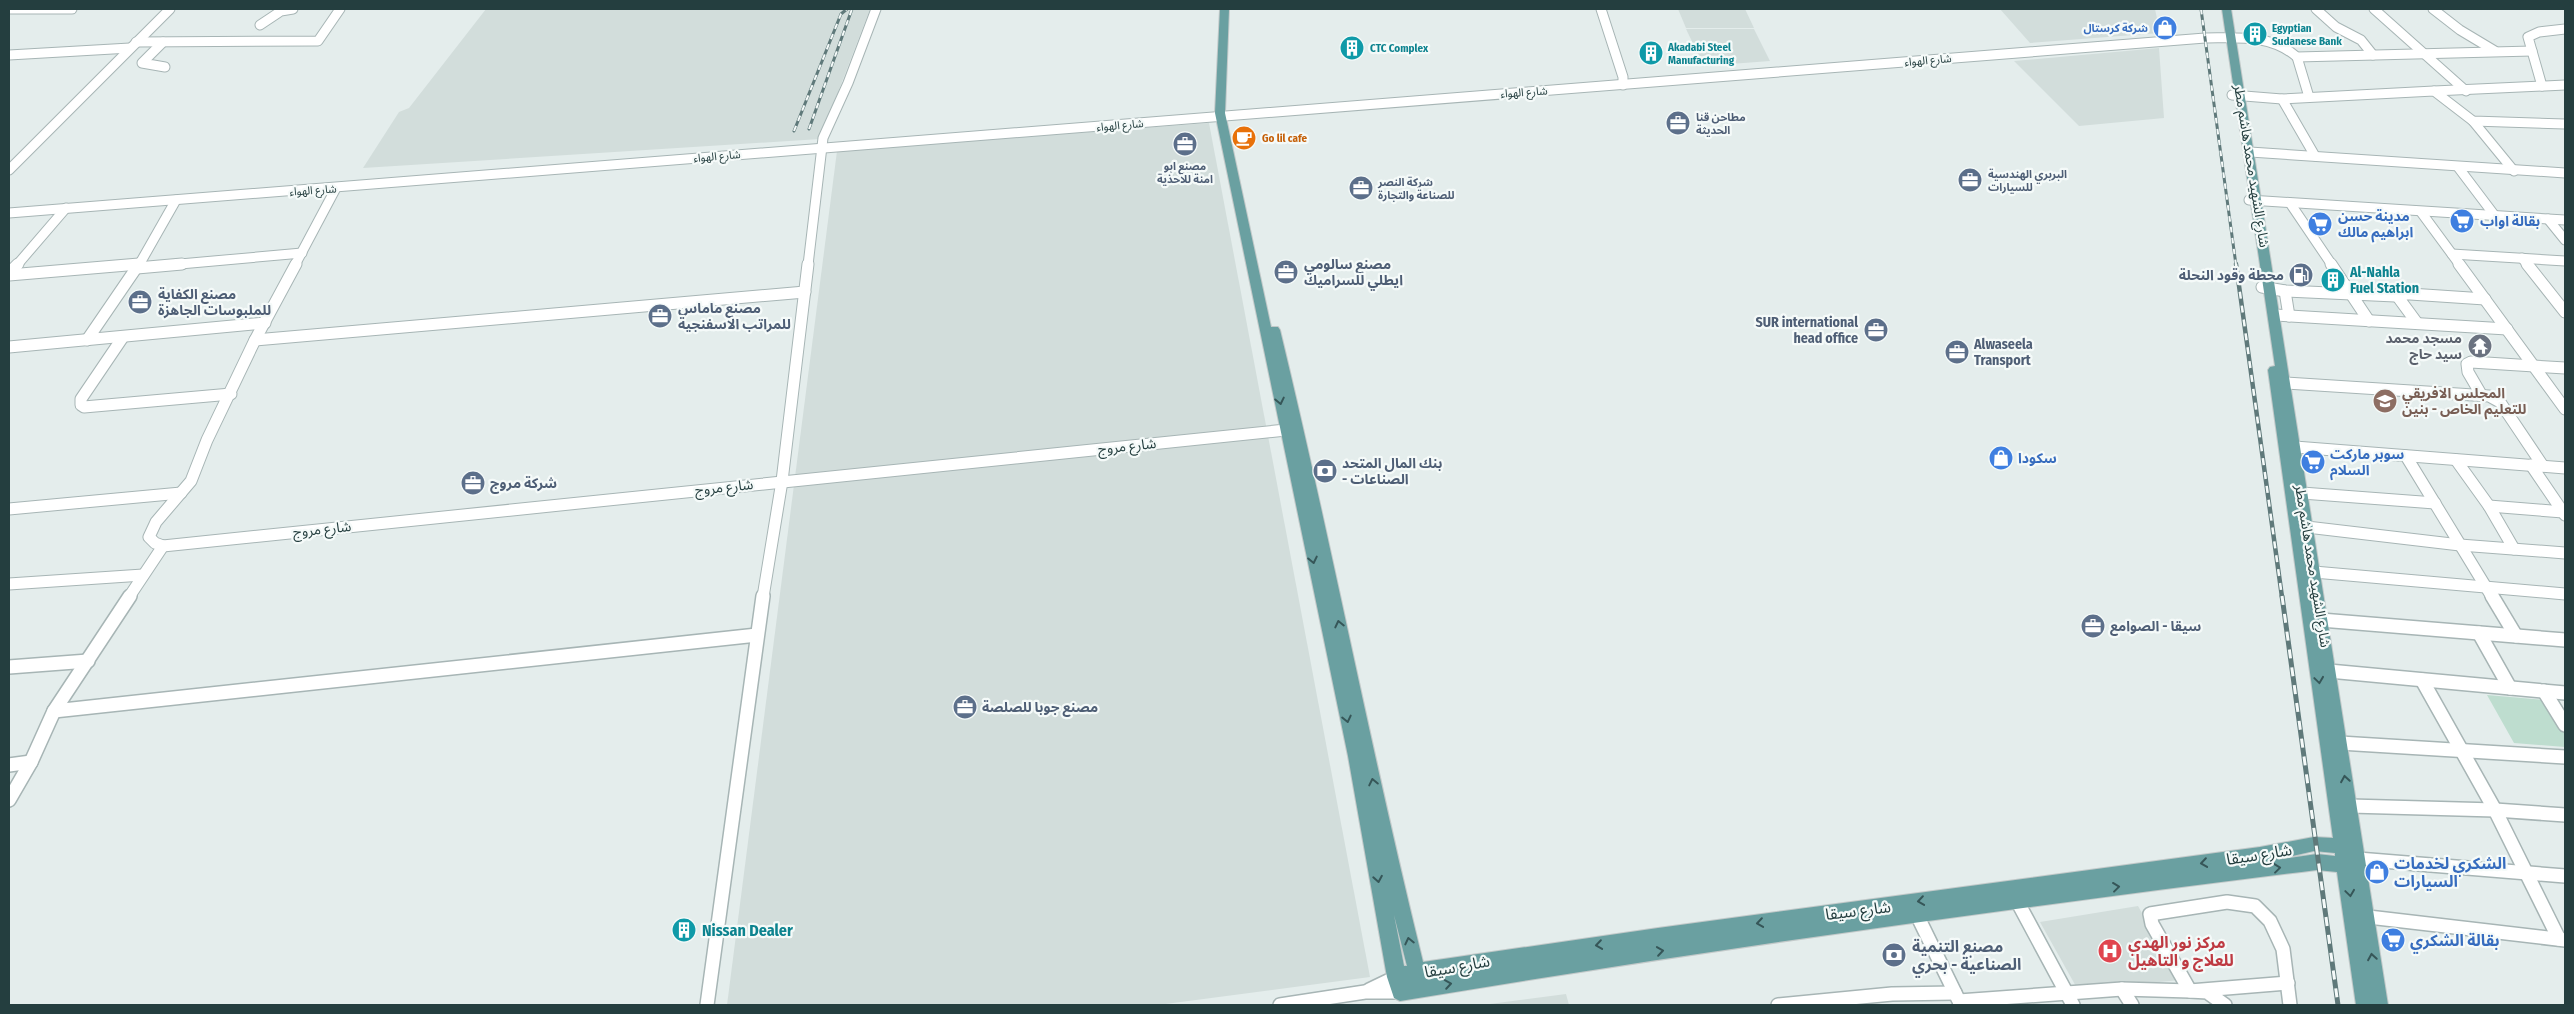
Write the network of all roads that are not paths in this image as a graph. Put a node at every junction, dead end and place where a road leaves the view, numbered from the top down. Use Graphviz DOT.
graph roads {
  1 [pos="9,9"];
  2 [pos="42,9"];
  3 [pos="72,9"];
  4 [pos="170,9"];
  5 [pos="293,9"];
  6 [pos="340,9"];
  7 [pos="876,9"];
  8 [pos="1224,9"];
  9 [pos="1233,9"];
  10 [pos="1601,9"];
  11 [pos="2219,9"];
  12 [pos="2227,9"];
  13 [pos="2316,9"];
  14 [pos="2374,9"];
  15 [pos="2433,9"];
  16 [pos="260,25"];
  17 [pos="2565,29"];
  18 [pos="2228,39"];
  19 [pos="163,42"];
  20 [pos="133,45"];
  21 [pos="2495,51"];
  22 [pos="2532,51"];
  23 [pos="2424,53"];
  24 [pos="9,55"];
  25 [pos="2374,55"];
  26 [pos="2297,57"];
  27 [pos="165,68"];
  28 [pos="1623,85"];
  29 [pos="2565,85"];
  30 [pos="2542,86"];
  31 [pos="2466,90"];
  32 [pos="2434,91"];
  33 [pos="2237,96"];
  34 [pos="2309,97"];
  35 [pos="2282,98"];
  36 [pos="1225,116"];
  37 [pos="2474,121"];
  38 [pos="2565,124"];
  39 [pos="822,150"];
  40 [pos="2250,152"];
  41 [pos="2315,156"];
  42 [pos="2458,167"];
  43 [pos="9,170"];
  44 [pos="2514,171"];
  45 [pos="2565,173"];
  46 [pos="336,188"];
  47 [pos="176,200"];
  48 [pos="2253,201"];
  49 [pos="2290,203"];
  50 [pos="66,208"];
  51 [pos="2421,212"];
  52 [pos="9,213"];
  53 [pos="2495,216"];
  54 [pos="2548,220"];
  55 [pos="2565,220"];
  56 [pos="2565,240"];
  57 [pos="302,253"];
  58 [pos="2452,254"];
  59 [pos="2522,258"];
  60 [pos="2565,261"];
  61 [pos="138,266"];
  62 [pos="9,274"];
  63 [pos="1260,282"];
  64 [pos="2266,287"];
  65 [pos="2285,291"];
  66 [pos="805,292"];
  67 [pos="2351,294"];
  68 [pos="2395,296"];
  69 [pos="2485,299"];
  70 [pos="2565,312"];
  71 [pos="2282,316"];
  72 [pos="2369,321"];
  73 [pos="265,323"];
  74 [pos="2417,323"];
  75 [pos="2507,329"];
  76 [pos="123,337"];
  77 [pos="87,340"];
  78 [pos="256,340"];
  79 [pos="9,347"];
  80 [pos="2534,366"];
  81 [pos="2565,368"];
  82 [pos="2286,383"];
  83 [pos="231,394"];
  84 [pos="2482,396"];
  85 [pos="2565,410"];
  86 [pos="1286,430"];
  87 [pos="2295,447"];
  88 [pos="2406,456"];
  89 [pos="2456,460"];
  90 [pos="2537,466"];
  91 [pos="2565,468"];
  92 [pos="782,481"];
  93 [pos="181,493"];
  94 [pos="2302,493"];
  95 [pos="2435,503"];
  96 [pos="2489,506"];
  97 [pos="9,509"];
  98 [pos="2564,513"];
  99 [pos="2307,527"];
  100 [pos="2460,545"];
  101 [pos="163,546"];
  102 [pos="2514,549"];
  103 [pos="2565,553"];
  104 [pos="2314,572"];
  105 [pos="143,575"];
  106 [pos="9,584"];
  107 [pos="2486,588"];
  108 [pos="2565,594"];
  109 [pos="2321,620"];
  110 [pos="2479,633"];
  111 [pos="757,635"];
  112 [pos="2516,636"];
  113 [pos="2565,640"];
  114 [pos="88,661"];
  115 [pos="9,667"];
  116 [pos="2329,671"];
  117 [pos="2422,680"];
  118 [pos="2510,688"];
  119 [pos="2544,691"];
  120 [pos="2565,693"];
  121 [pos="54,711"];
  122 [pos="2565,725"];
  123 [pos="2340,743"];
  124 [pos="2460,750"];
  125 [pos="2565,757"];
  126 [pos="31,762"];
  127 [pos="9,765"];
  128 [pos="9,800"];
  129 [pos="2350,806"];
  130 [pos="2494,810"];
  131 [pos="2565,815"];
  132 [pos="2352,856"];
  133 [pos="2527,874"];
  134 [pos="2565,876"];
  135 [pos="2016,899"];
  136 [pos="1917,915"];
  137 [pos="2360,916"];
  138 [pos="2562,939"];
  139 [pos="1419,981"];
  140 [pos="2288,983"];
  141 [pos="1398,984"];
  142 [pos="2122,989"];
  143 [pos="2190,991"];
  144 [pos="2070,999"];
  145 [pos="1894,1000"];
  146 [pos="1959,1000"];
  147 [pos="1797,1004"];
  148 [pos="707,1005"];
  149 [pos="1280,1005"];
  150 [pos="1778,1005"];
  151 [pos="2132,1005"];
  152 [pos="2225,1005"];
  153 [pos="2290,1005"];
  154 [pos="2365,1005"];
  155 [pos="2379,1005"];
  1 -- 2 [label="street"];
  2 -- 3 [label="street"];
  4 -- 20 [label="street"];
  5 -- 16 [label="street"];
  6 -- 19 [label="street"];
  7 -- 39 [label="street"];
  8 -- 36 [label="main road"];
  9 -- 36 [label="main road"];
  10 -- 28 [label="street"];
  11 -- 18 [label="main road, شارع الشهيد محمد هاشم مطر"];
  12 -- 18 [label="main road, شارع الشهيد محمد هاشم مطر"];
  13 -- 25 [label="street"];
  14 -- 23 [label="street"];
  15 -- 21 [label="street"];
  17 -- 22 [label="street"];
  18 -- 26 [label="street, شارع الهواء"];
  18 -- 28 [label="street, شارع الهواء"];
  18 -- 33 [label="main road, شارع الشهيد محمد هاشم مطر"];
  19 -- 20 [label="street"];
  19 -- 27 [label="street"];
  20 -- 24 [label="street"];
  20 -- 43 [label="street"];
  21 -- 22 [label="street"];
  21 -- 23 [label="street"];
  22 -- 30 [label="street"];
  23 -- 25 [label="street"];
  23 -- 31 [label="street"];
  25 -- 26 [label="street"];
  26 -- 34 [label="street"];
  28 -- 36 [label="street, شارع الهواء"];
  29 -- 30 [label="street"];
  30 -- 31 [label="street"];
  31 -- 32 [label="street"];
  32 -- 34 [label="street"];
  32 -- 37 [label="street"];
  33 -- 35 [label="street"];
  33 -- 40 [label="main road, شارع الشهيد محمد هاشم مطر"];
  33 -- 48 [label="main road, شارع الشهيد محمد هاشم مطر"];
  34 -- 35 [label="street"];
  35 -- 41 [label="street"];
  36 -- 39 [label="street, شارع الهواء"];
  36 -- 63 [label="main road"];
  37 -- 38 [label="street"];
  37 -- 44 [label="street"];
  39 -- 46 [label="street, شارع الهواء"];
  39 -- 66 [label="street"];
  40 -- 41 [label="street"];
  40 -- 48 [label="main road, شارع الشهيد محمد هاشم مطر"];
  41 -- 42 [label="street"];
  42 -- 44 [label="street"];
  42 -- 53 [label="street"];
  44 -- 45 [label="street"];
  46 -- 47 [label="street, شارع الهواء"];
  46 -- 57 [label="street"];
  47 -- 50 [label="street, شارع الهواء"];
  47 -- 61 [label="street"];
  48 -- 49 [label="street"];
  48 -- 64 [label="main road, شارع الشهيد محمد هاشم مطر"];
  49 -- 51 [label="street"];
  49 -- 67 [label="street"];
  50 -- 52 [label="street, شارع الهواء"];
  50 -- 62 [label="street"];
  51 -- 53 [label="street"];
  51 -- 58 [label="street"];
  53 -- 54 [label="street"];
  54 -- 55 [label="street"];
  54 -- 56 [label="street"];
  57 -- 61 [label="street"];
  57 -- 73 [label="street"];
  58 -- 59 [label="street"];
  58 -- 69 [label="street"];
  59 -- 60 [label="street"];
  59 -- 70 [label="street"];
  61 -- 62 [label="street"];
  61 -- 77 [label="street"];
  63 -- 86 [label="main road, one-way"];
  139 -- 63 [label="main road, one-way"];
  64 -- 65 [label="street"];
  64 -- 71 [label="main road, شارع الشهيد محمد هاشم مطر"];
  64 -- 132 [label="main road, شارع الشهيد محمد هاشم مطر, one-way"];
  65 -- 67 [label="street"];
  65 -- 71 [label="street"];
  66 -- 78 [label="street"];
  66 -- 92 [label="street"];
  67 -- 68 [label="street"];
  67 -- 72 [label="street"];
  68 -- 69 [label="street"];
  68 -- 74 [label="street"];
  69 -- 75 [label="street"];
  71 -- 72 [label="street"];
  71 -- 82 [label="main road, شارع الشهيد محمد هاشم مطر"];
  72 -- 74 [label="street"];
  73 -- 76 [label="street"];
  73 -- 78 [label="street"];
  74 -- 75 [label="street"];
  75 -- 80 [label="street"];
  76 -- 77 [label="street"];
  76 -- 83 [label="street"];
  77 -- 79 [label="street"];
  78 -- 83 [label="street"];
  80 -- 81 [label="street"];
  80 -- 84 [label="street"];
  80 -- 85 [label="street"];
  82 -- 84 [label="street"];
  82 -- 87 [label="main road, شارع الشهيد محمد هاشم مطر"];
  83 -- 93 [label="street"];
  84 -- 90 [label="street"];
  86 -- 92 [label="street, شارع مروج"];
  86 -- 141 [label="main road, one-way"];
  87 -- 88 [label="street"];
  87 -- 94 [label="main road, شارع الشهيد محمد هاشم مطر"];
  88 -- 89 [label="street"];
  88 -- 95 [label="street"];
  89 -- 90 [label="street"];
  89 -- 96 [label="street"];
  90 -- 91 [label="street"];
  90 -- 98 [label="street"];
  92 -- 101 [label="street, شارع مروج"];
  92 -- 111 [label="street"];
  93 -- 97 [label="street"];
  93 -- 101 [label="street"];
  94 -- 95 [label="street"];
  94 -- 99 [label="main road, شارع الشهيد محمد هاشم مطر"];
  95 -- 100 [label="street"];
  96 -- 98 [label="street"];
  96 -- 102 [label="street"];
  99 -- 100 [label="street"];
  99 -- 104 [label="main road, شارع الشهيد محمد هاشم مطر"];
  100 -- 102 [label="street"];
  100 -- 107 [label="street"];
  101 -- 105 [label="street"];
  102 -- 103 [label="street"];
  104 -- 107 [label="street"];
  104 -- 109 [label="main road, شارع الشهيد محمد هاشم مطر"];
  105 -- 106 [label="street"];
  105 -- 114 [label="street"];
  107 -- 108 [label="street"];
  107 -- 112 [label="street"];
  109 -- 110 [label="street"];
  109 -- 116 [label="main road, شارع الشهيد محمد هاشم مطر"];
  110 -- 112 [label="street"];
  110 -- 118 [label="street"];
  111 -- 121 [label="street"];
  111 -- 148 [label="street"];
  112 -- 113 [label="street"];
  114 -- 115 [label="street"];
  114 -- 121 [label="street"];
  116 -- 117 [label="street"];
  116 -- 123 [label="main road, شارع الشهيد محمد هاشم مطر"];
  117 -- 118 [label="street"];
  117 -- 124 [label="street"];
  118 -- 119 [label="street"];
  119 -- 120 [label="street"];
  119 -- 122 [label="street"];
  121 -- 126 [label="street"];
  123 -- 124 [label="street"];
  129 -- 123 [label="main road, شارع الشهيد محمد هاشم مطر, one-way"];
  124 -- 125 [label="street"];
  124 -- 130 [label="street"];
  126 -- 127 [label="street"];
  126 -- 128 [label="street"];
  129 -- 130 [label="street"];
  129 -- 132 [label="main road, شارع الشهيد محمد هاشم مطر"];
  130 -- 131 [label="street"];
  130 -- 133 [label="street"];
  132 -- 133 [label="street"];
  135 -- 132 [label="main road, شارع سيقا, one-way"];
  132 -- 137 [label="main road, شارع الشهيد محمد هاشم مطر"];
  132 -- 139 [label="main road, شارع سيقا, one-way"];
  133 -- 134 [label="street"];
  133 -- 138 [label="street"];
  135 -- 136 [label="main road, شارع سيقا"];
  135 -- 144 [label="street"];
  139 -- 136 [label="main road, شارع سيقا, one-way"];
  136 -- 146 [label="street"];
  137 -- 138 [label="street"];
  137 -- 154 [label="main road, شارع الشهيد محمد هاشم مطر"];
  155 -- 137 [label="main road, شارع الشهيد محمد هاشم مطر, one-way"];
  139 -- 141 [label="main road, شارع سيقا"];
  140 -- 143 [label="street"];
  140 -- 143 [label="street"];
  140 -- 153 [label="street"];
  141 -- 149 [label="street, شارع سيقا"];
  142 -- 143 [label="street"];
  142 -- 144 [label="street"];
  142 -- 151 [label="street"];
  143 -- 152 [label="street"];
  144 -- 146 [label="street"];
  145 -- 146 [label="street"];
  145 -- 147 [label="street"];
  147 -- 150 [label="street"];
}
